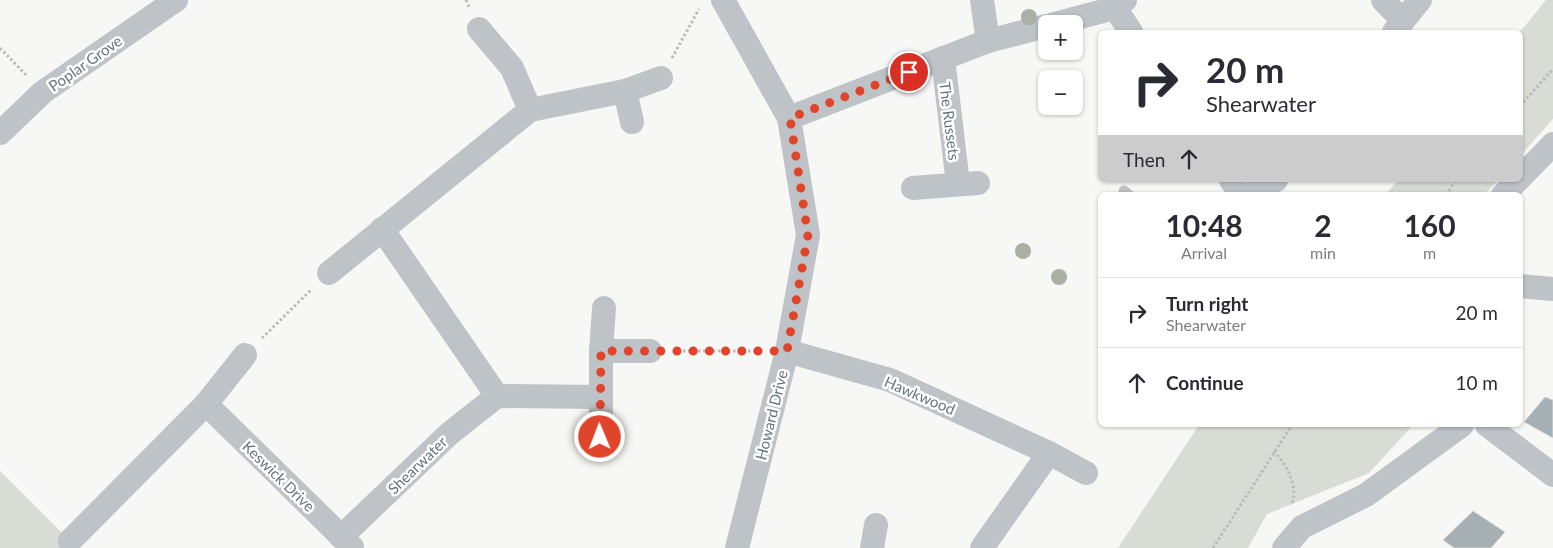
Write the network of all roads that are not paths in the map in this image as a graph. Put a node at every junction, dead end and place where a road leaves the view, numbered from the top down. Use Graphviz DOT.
graph roads {
  1 [pos="176,0"];
  2 [pos="723,0"];
  3 [pos="982,0"];
  4 [pos="1383,0"];
  5 [pos="1420,0"];
  6 [pos="1120,4"];
  7 [pos="1083,15"];
  8 [pos="1399,27"];
  9 [pos="1038,28"];
  10 [pos="479,30"];
  11 [pos="1131,30"];
  12 [pos="988,41"];
  13 [pos="943,58"];
  14 [pos="661,78"];
  15 [pos="625,90"];
  16 [pos="530,110"];
  17 [pos="790,118"];
  18 [pos="632,122"];
  19 [pos="0,133"];
  20 [pos="1553,144"];
  21 [pos="1523,175"];
  22 [pos="1273,182"];
  23 [pos="1516,182"];
  24 [pos="913,188"];
  25 [pos="1255,192"];
  26 [pos="1506,192"];
  27 [pos="382,229"];
  28 [pos="329,273"];
  29 [pos="1523,286"];
  30 [pos="1553,288"];
  31 [pos="604,308"];
  32 [pos="601,351"];
  33 [pos="650,351"];
  34 [pos="787,351"];
  35 [pos="245,355"];
  36 [pos="497,396"];
  37 [pos="600,398"];
  38 [pos="206,404"];
  39 [pos="1459,427"];
  40 [pos="1490,427"];
  41 [pos="600,437"];
  42 [pos="1049,453"];
  43 [pos="1086,473"];
  44 [pos="1553,475"];
  45 [pos="70,541"];
  46 [pos="347,543"];
  47 [pos="737,548"];
  48 [pos="982,548"];
  49 [pos="1284,548"];
  1 -- 19 [label="street, Poplar Grove"];
  2 -- 17 [label="street, Howard Drive"];
  3 -- 12 [label="street"];
  4 -- 8 [label="street"];
  5 -- 8 [label="street"];
  6 -- 7 [label="street"];
  6 -- 11 [label="street"];
  9 -- 12 [label="street"];
  10 -- 16 [label="street"];
  12 -- 13 [label="street"];
  13 -- 17 [label="street"];
  13 -- 24 [label="street, The Russets"];
  14 -- 15 [label="street"];
  15 -- 16 [label="street"];
  15 -- 18 [label="street"];
  16 -- 27 [label="street"];
  17 -- 34 [label="street, Howard Drive"];
  20 -- 21 [label="street"];
  22 -- 25 [label="street"];
  23 -- 26 [label="street"];
  27 -- 28 [label="street"];
  27 -- 36 [label="street"];
  29 -- 30 [label="street"];
  31 -- 32 [label="street"];
  32 -- 33 [label="street"];
  32 -- 37 [label="street"];
  34 -- 42 [label="street, Hawkwood"];
  34 -- 47 [label="street, Howard Drive"];
  35 -- 38 [label="street"];
  36 -- 37 [label="street"];
  36 -- 46 [label="street, Shearwater"];
  37 -- 41 [label="street"];
  38 -- 45 [label="street"];
  38 -- 46 [label="street, Keswick Drive"];
  39 -- 49 [label="street"];
  40 -- 44 [label="street"];
  42 -- 43 [label="street, Hawkwood"];
  42 -- 48 [label="street"];
}
